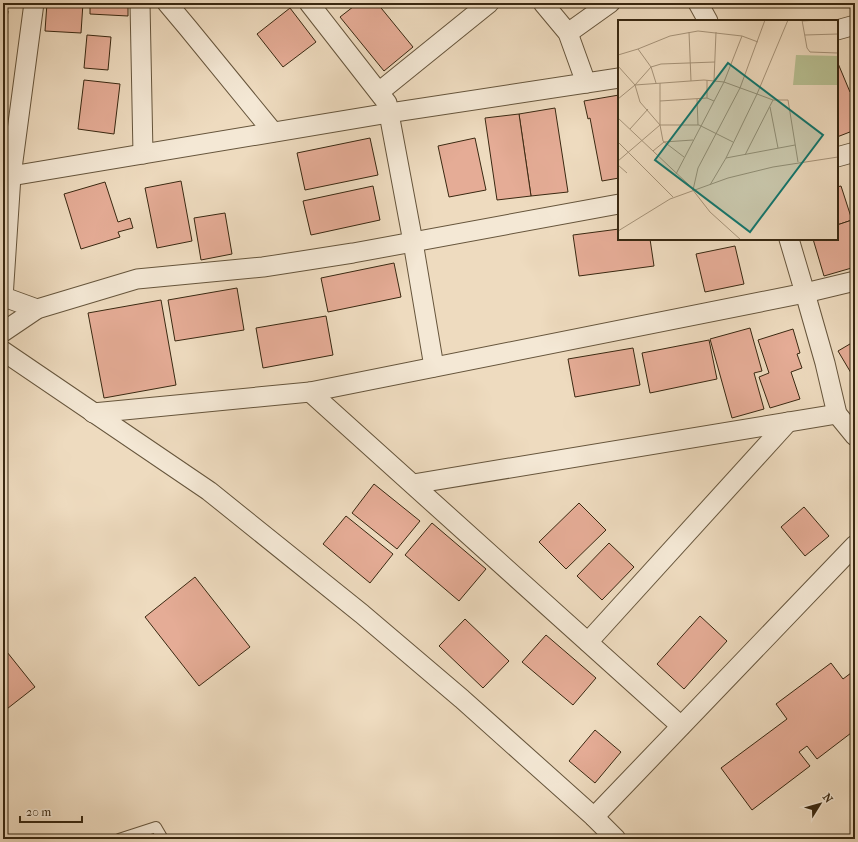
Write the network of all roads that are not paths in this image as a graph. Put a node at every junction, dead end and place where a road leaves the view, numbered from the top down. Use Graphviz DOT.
graph roads {
  1 [pos="34,3"];
  2 [pos="140,3"];
  3 [pos="166,3"];
  4 [pos="309,3"];
  5 [pos="489,3"];
  6 [pos="543,3"];
  7 [pos="610,3"];
  8 [pos="698,3"];
  9 [pos="707,20"];
  10 [pos="855,25"];
  11 [pos="838,30"];
  12 [pos="568,33"];
  13 [pos="618,78"];
  14 [pos="586,83"];
  15 [pos="379,92"];
  16 [pos="389,113"];
  17 [pos="273,132"];
  18 [pos="855,152"];
  19 [pos="143,154"];
  20 [pos="838,157"];
  21 [pos="11,176"];
  22 [pos="618,204"];
  23 [pos="789,240"];
  24 [pos="413,242"];
  25 [pos="855,281"];
  26 [pos="806,293"];
  27 [pos="3,297"];
  28 [pos="37,309"];
  29 [pos="3,332"];
  30 [pos="3,351"];
  31 [pos="434,367"];
  32 [pos="310,392"];
  33 [pos="93,413"];
  34 [pos="837,414"];
  35 [pos="788,422"];
  36 [pos="855,436"];
  37 [pos="413,484"];
  38 [pos="855,545"];
  39 [pos="588,642"];
  40 [pos="681,726"];
  41 [pos="594,817"];
  42 [pos="119,839"];
  43 [pos="163,839"];
  44 [pos="616,839"];
  1 -- 21 [label="street"];
  2 -- 19 [label="street"];
  3 -- 17 [label="street"];
  4 -- 15 [label="street"];
  5 -- 15 [label="street"];
  6 -- 12 [label="street"];
  7 -- 12 [label="street"];
  8 -- 9 [label="street"];
  10 -- 11 [label="street"];
  12 -- 14 [label="street"];
  13 -- 14 [label="street"];
  14 -- 16 [label="street"];
  15 -- 16 [label="street"];
  16 -- 17 [label="street"];
  16 -- 24 [label="street"];
  17 -- 19 [label="street"];
  18 -- 20 [label="street"];
  19 -- 21 [label="street"];
  21 -- 27 [label="street"];
  22 -- 24 [label="street"];
  23 -- 26 [label="street"];
  24 -- 28 [label="street"];
  24 -- 31 [label="street"];
  25 -- 26 [label="street"];
  26 -- 31 [label="street"];
  26 -- 34 [label="street"];
  27 -- 28 [label="street"];
  28 -- 29 [label="street"];
  30 -- 33 [label="street"];
  31 -- 32 [label="street"];
  32 -- 33 [label="street"];
  32 -- 37 [label="street"];
  33 -- 41 [label="street"];
  34 -- 35 [label="street"];
  34 -- 36 [label="street"];
  35 -- 37 [label="street"];
  35 -- 39 [label="street"];
  37 -- 39 [label="street"];
  38 -- 40 [label="street"];
  39 -- 40 [label="street"];
  40 -- 41 [label="street"];
  41 -- 44 [label="street"];
  42 -- 43 [label="lane"];
}
